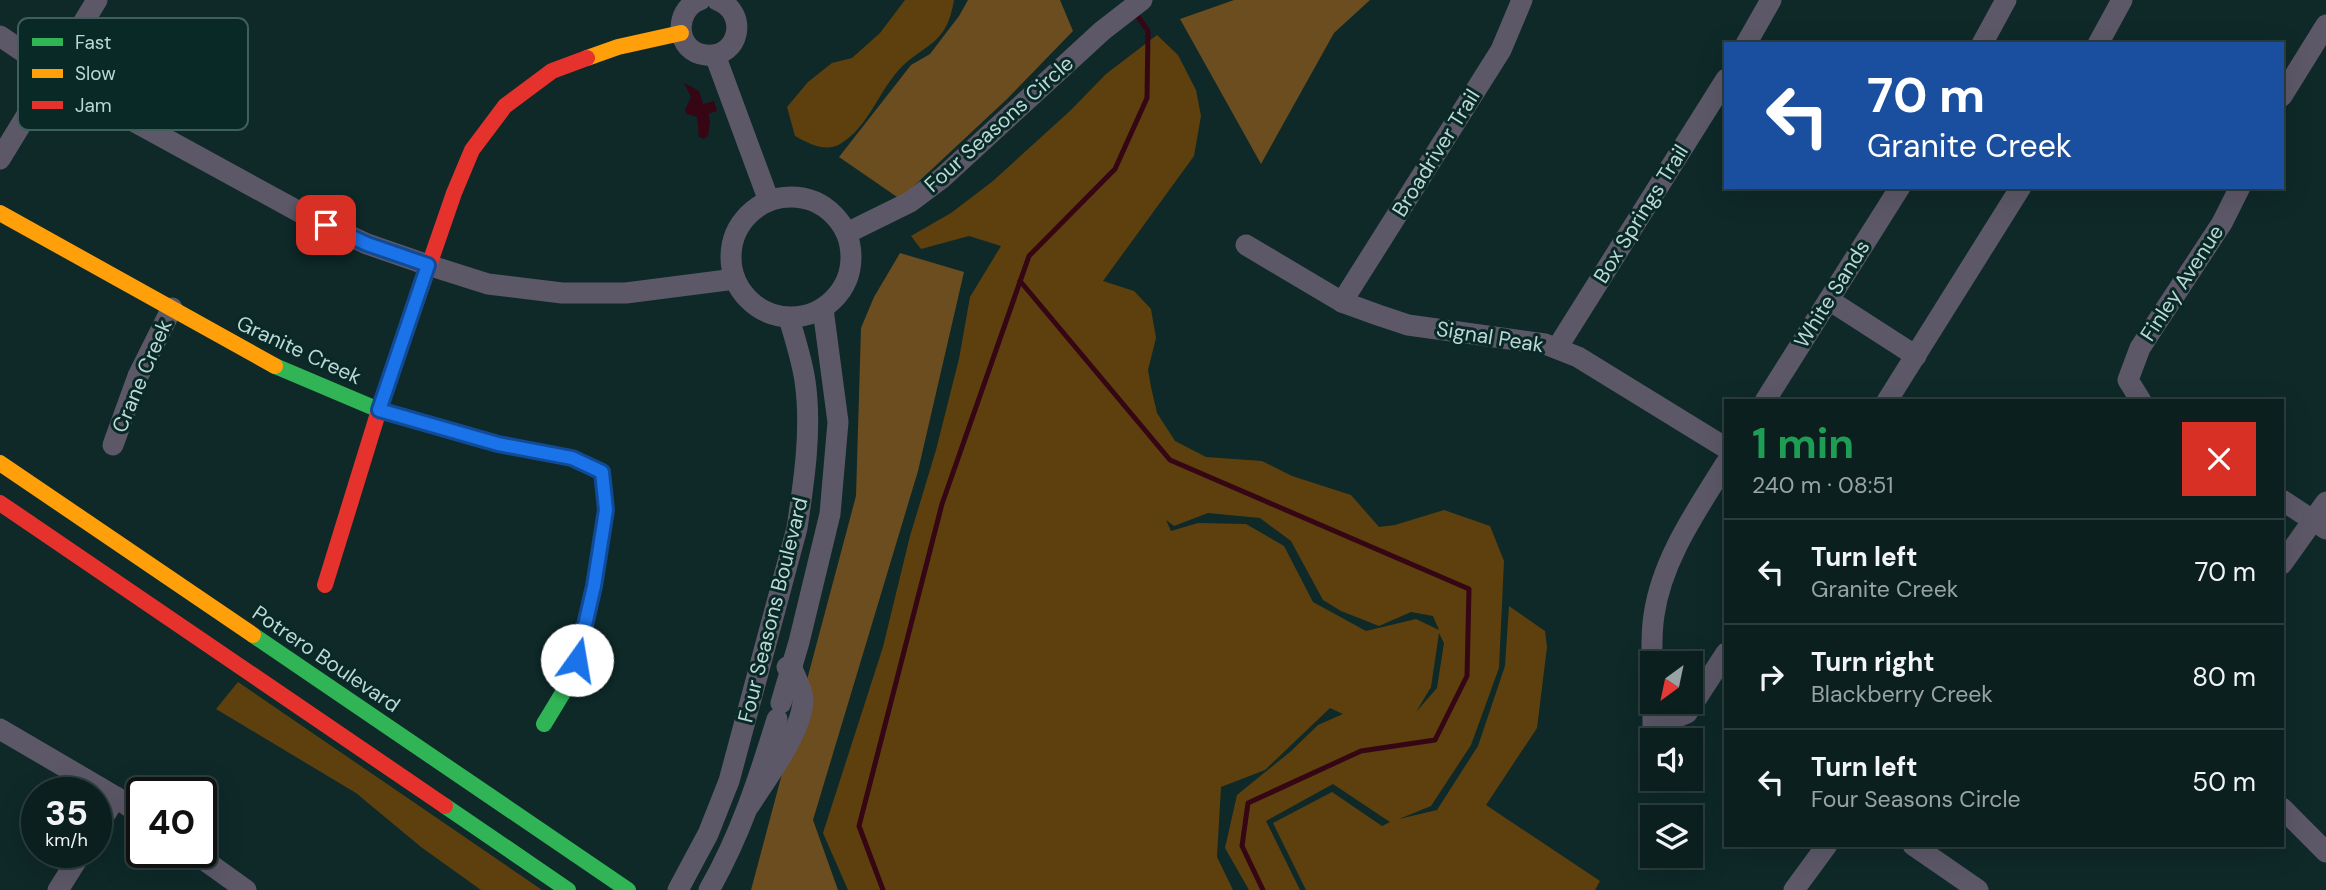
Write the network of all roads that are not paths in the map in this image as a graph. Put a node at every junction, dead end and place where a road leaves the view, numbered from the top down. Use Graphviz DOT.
graph roads {
  1 [pos="97,0"];
  2 [pos="700,0"];
  3 [pos="717,0"];
  4 [pos="1142,0"];
  5 [pos="1522,0"];
  6 [pos="1771,0"];
  7 [pos="2006,0"];
  8 [pos="2122,0"];
  9 [pos="86,18"];
  10 [pos="2326,25"];
  11 [pos="681,33"];
  12 [pos="0,36"];
  13 [pos="1747,42"];
  14 [pos="1983,42"];
  15 [pos="2099,42"];
  16 [pos="18,49"];
  17 [pos="715,55"];
  18 [pos="1724,82"];
  19 [pos="2284,93"];
  20 [pos="18,129"];
  21 [pos="150,130"];
  22 [pos="0,159"];
  23 [pos="1899,189"];
  24 [pos="2020,189"];
  25 [pos="2239,189"];
  26 [pos="769,201"];
  27 [pos="0,213"];
  28 [pos="846,233"];
  29 [pos="1246,245"];
  30 [pos="428,265"];
  31 [pos="735,279"];
  32 [pos="1829,300"];
  33 [pos="1342,302"];
  34 [pos="172,308"];
  35 [pos="823,309"];
  36 [pos="789,318"];
  37 [pos="1557,348"];
  38 [pos="1916,356"];
  39 [pos="1766,399"];
  40 [pos="1888,399"];
  41 [pos="2140,399"];
  42 [pos="379,410"];
  43 [pos="113,445"];
  44 [pos="1724,447"];
  45 [pos="0,463"];
  46 [pos="1724,466"];
  47 [pos="2284,501"];
  48 [pos="2326,502"];
  49 [pos="0,503"];
  50 [pos="2319,525"];
  51 [pos="2284,562"];
  52 [pos="326,585"];
  53 [pos="1653,651"];
  54 [pos="1724,656"];
  55 [pos="761,661"];
  56 [pos="792,668"];
  57 [pos="1703,688"];
  58 [pos="1653,714"];
  59 [pos="1685,714"];
  60 [pos="544,724"];
  61 [pos="0,729"];
  62 [pos="737,750"];
  63 [pos="766,757"];
  64 [pos="116,797"];
  65 [pos="112,803"];
  66 [pos="126,804"];
  67 [pos="749,806"];
  68 [pos="2284,810"];
  69 [pos="1826,847"];
  70 [pos="1916,847"];
  71 [pos="2326,852"];
  72 [pos="72,868"];
  73 [pos="215,868"];
  74 [pos="58,890"];
  75 [pos="246,890"];
  76 [pos="568,890"];
  77 [pos="628,890"];
  78 [pos="678,890"];
  79 [pos="709,890"];
  80 [pos="1794,890"];
  81 [pos="1978,890"];
  1 -- 9 [label="street"];
  2 -- 11 [label="street"];
  3 -- 17 [label="street"];
  4 -- 28 [label="street, Four Seasons Circle"];
  5 -- 33 [label="street, Broadriver Trail"];
  6 -- 13 [label="street"];
  7 -- 14 [label="street"];
  8 -- 15 [label="street"];
  10 -- 19 [label="street"];
  11 -- 17 [label="street"];
  11 -- 30 [label="street"];
  12 -- 16 [label="street"];
  17 -- 26 [label="street"];
  18 -- 37 [label="street, Box Springs Trail"];
  20 -- 22 [label="street"];
  21 -- 30 [label="street"];
  23 -- 32 [label="street, White Sands"];
  24 -- 38 [label="street"];
  25 -- 41 [label="street, Finley Avenue"];
  26 -- 28 [label="street"];
  26 -- 31 [label="street"];
  27 -- 34 [label="street, Granite Creek"];
  28 -- 35 [label="street"];
  29 -- 33 [label="street, Signal Peak"];
  30 -- 31 [label="street"];
  30 -- 42 [label="street"];
  31 -- 36 [label="street"];
  32 -- 38 [label="street"];
  32 -- 39 [label="street, White Sands"];
  33 -- 37 [label="street, Signal Peak"];
  34 -- 42 [label="street, Granite Creek"];
  34 -- 43 [label="street, Crane Creek"];
  35 -- 36 [label="street"];
  35 -- 56 [label="street, Four Seasons Boulevard"];
  36 -- 55 [label="street, Four Seasons Boulevard"];
  37 -- 44 [label="street, Signal Peak"];
  38 -- 40 [label="street"];
  42 -- 52 [label="street"];
  42 -- 60 [label="street, Granite Creek"];
  45 -- 77 [label="street, Potrero Boulevard"];
  46 -- 53 [label="street"];
  47 -- 50 [label="street"];
  48 -- 50 [label="street"];
  49 -- 76 [label="street"];
  50 -- 51 [label="street"];
  54 -- 57 [label="street"];
  55 -- 56 [label="street"];
  55 -- 62 [label="street, Four Seasons Boulevard"];
  56 -- 63 [label="street, Four Seasons Boulevard"];
  56 -- 67 [label="street, Four Seasons Boulevard"];
  58 -- 59 [label="street"];
  61 -- 64 [label="street"];
  62 -- 63 [label="street"];
  62 -- 78 [label="street, Four Seasons Boulevard"];
  63 -- 67 [label="street, Four Seasons Boulevard"];
  64 -- 65 [label="street"];
  64 -- 66 [label="street"];
  67 -- 79 [label="street, Four Seasons Boulevard"];
  68 -- 71 [label="street"];
  69 -- 80 [label="street"];
  70 -- 81 [label="street"];
  72 -- 74 [label="street"];
  73 -- 75 [label="street"];
}
